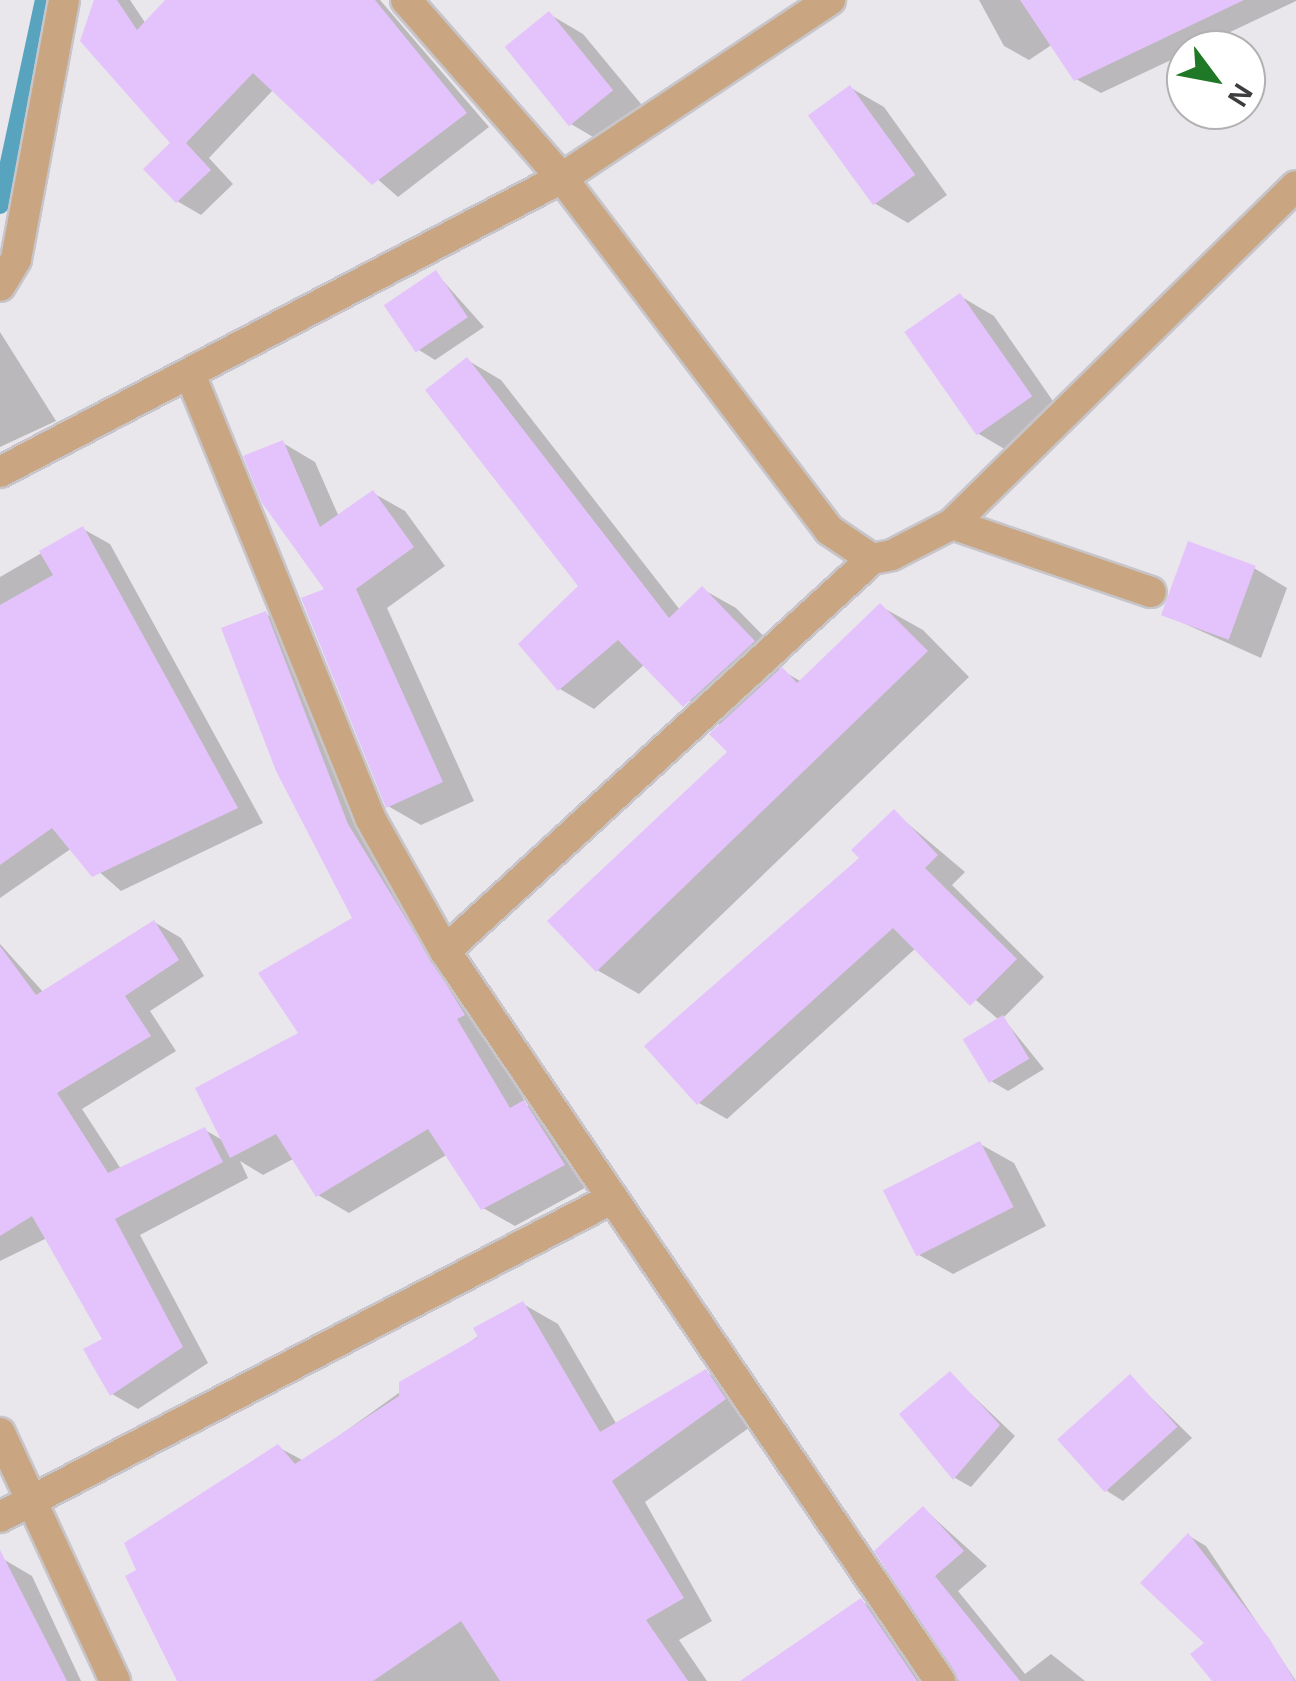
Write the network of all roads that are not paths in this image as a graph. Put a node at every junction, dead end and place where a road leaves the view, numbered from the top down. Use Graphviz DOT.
graph roads {
  1 [pos="64,0"];
  2 [pos="406,0"];
  3 [pos="830,0"];
  4 [pos="562,178"];
  5 [pos="1296,186"];
  6 [pos="0,286"];
  7 [pos="190,374"];
  8 [pos="0,472"];
  9 [pos="952,524"];
  10 [pos="872,559"];
  11 [pos="1151,592"];
  12 [pos="445,951"];
  13 [pos="613,1198"];
  14 [pos="0,1433"];
  15 [pos="32,1501"];
  16 [pos="0,1517"];
  17 [pos="114,1681"];
  18 [pos="940,1681"];
  1 -- 6 [label="street"];
  2 -- 4 [label="street"];
  3 -- 4 [label="street"];
  4 -- 7 [label="street"];
  4 -- 10 [label="street"];
  5 -- 9 [label="street"];
  7 -- 8 [label="street"];
  7 -- 12 [label="street"];
  9 -- 10 [label="street"];
  9 -- 11 [label="street"];
  10 -- 12 [label="street"];
  12 -- 13 [label="street"];
  13 -- 15 [label="street"];
  13 -- 18 [label="street"];
  14 -- 15 [label="street"];
  15 -- 16 [label="street"];
  15 -- 17 [label="street"];
}
